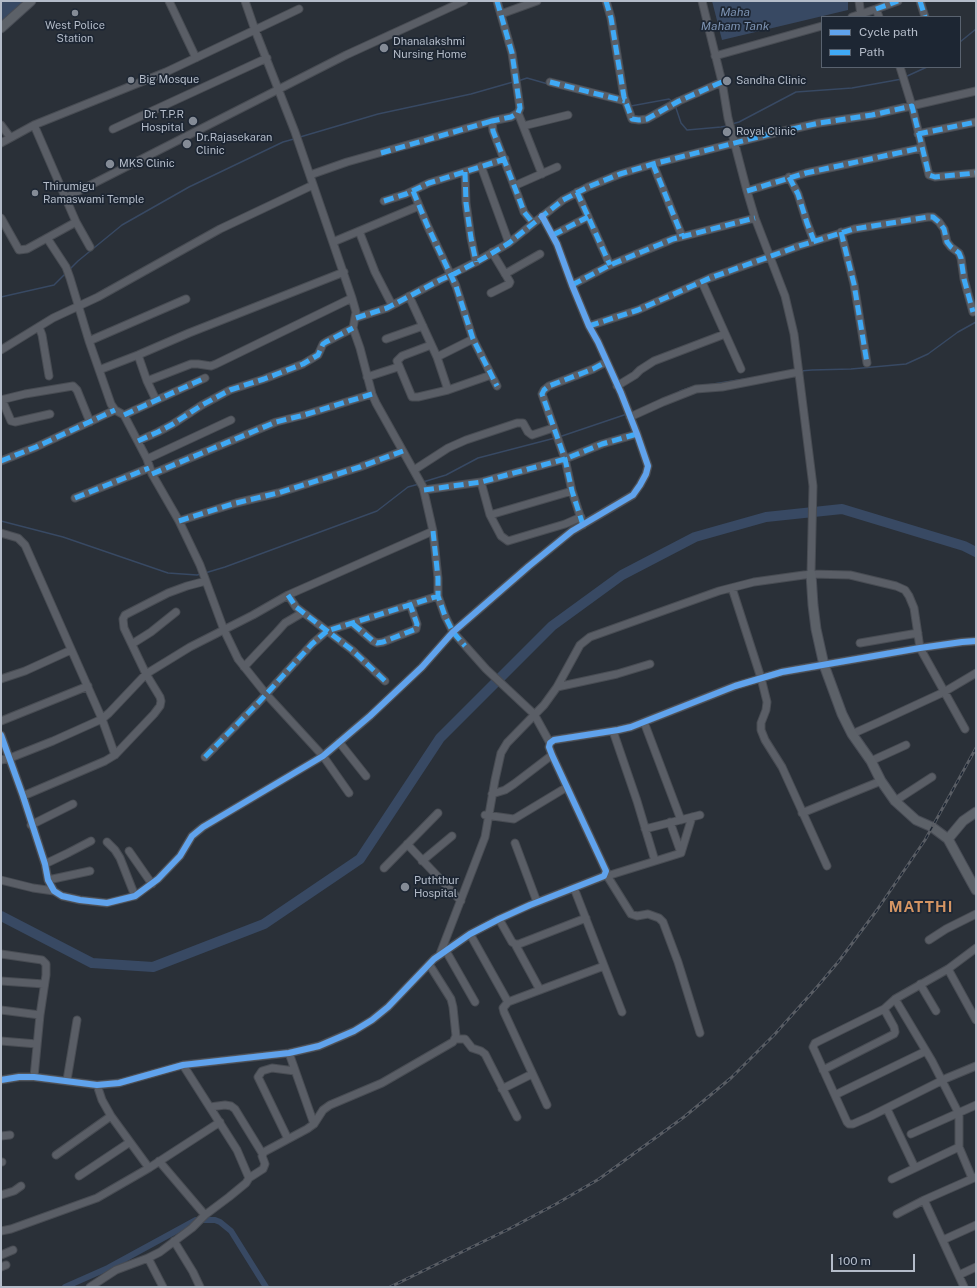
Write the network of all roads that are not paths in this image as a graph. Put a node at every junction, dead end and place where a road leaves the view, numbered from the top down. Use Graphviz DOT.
graph roads {
  1 [pos="31,1"];
  2 [pos="169,1"];
  3 [pos="246,1"];
  4 [pos="464,1"];
  5 [pos="497,1"];
  6 [pos="537,1"];
  7 [pos="606,1"];
  8 [pos="702,1"];
  9 [pos="859,1"];
  10 [pos="898,1"];
  11 [pos="920,1"];
  12 [pos="299,9"];
  13 [pos="876,9"];
  14 [pos="502,14"];
  15 [pos="861,14"];
  16 [pos="855,16"];
  17 [pos="880,16"];
  18 [pos="925,16"];
  19 [pos="821,26"];
  20 [pos="1,28"];
  21 [pos="255,30"];
  22 [pos="715,56"];
  23 [pos="196,58"];
  24 [pos="267,58"];
  25 [pos="900,68"];
  26 [pos="550,82"];
  27 [pos="722,82"];
  28 [pos="278,89"];
  29 [pos="976,91"];
  30 [pos="624,99"];
  31 [pos="912,106"];
  32 [pos="518,113"];
  33 [pos="568,115"];
  34 [pos="492,122"];
  35 [pos="976,122"];
  36 [pos="1,125"];
  37 [pos="34,125"];
  38 [pos="523,126"];
  39 [pos="113,129"];
  40 [pos="918,134"];
  41 [pos="10,138"];
  42 [pos="1,143"];
  43 [pos="734,143"];
  44 [pos="921,148"];
  45 [pos="505,159"];
  46 [pos="652,164"];
  47 [pos="482,166"];
  48 [pos="557,167"];
  49 [pos="464,172"];
  50 [pos="542,174"];
  51 [pos="976,174"];
  52 [pos="310,175"];
  53 [pos="789,177"];
  54 [pos="313,185"];
  55 [pos="514,186"];
  56 [pos="413,191"];
  57 [pos="747,191"];
  58 [pos="577,192"];
  59 [pos="65,198"];
  60 [pos="384,201"];
  61 [pos="419,206"];
  62 [pos="542,216"];
  63 [pos="1,218"];
  64 [pos="588,218"];
  65 [pos="755,218"];
  66 [pos="76,222"];
  67 [pos="533,223"];
  68 [pos="4,231"];
  69 [pos="358,231"];
  70 [pos="841,232"];
  71 [pos="553,235"];
  72 [pos="682,236"];
  73 [pos="47,238"];
  74 [pos="814,241"];
  75 [pos="333,242"];
  76 [pos="509,243"];
  77 [pos="90,247"];
  78 [pos="492,252"];
  79 [pos="540,254"];
  80 [pos="770,257"];
  81 [pos="476,262"];
  82 [pos="610,265"];
  83 [pos="344,272"];
  84 [pos="505,274"];
  85 [pos="450,275"];
  86 [pos="702,282"];
  87 [pos="572,284"];
  88 [pos="491,293"];
  89 [pos="409,296"];
  90 [pos="352,298"];
  91 [pos="186,299"];
  92 [pos="392,305"];
  93 [pos="78,306"];
  94 [pos="973,312"];
  95 [pos="356,318"];
  96 [pos="423,326"];
  97 [pos="589,326"];
  98 [pos="39,327"];
  99 [pos="353,328"];
  100 [pos="725,334"];
  101 [pos="386,340"];
  102 [pos="473,340"];
  103 [pos="89,341"];
  104 [pos="431,345"];
  105 [pos="1,350"];
  106 [pos="138,355"];
  107 [pos="437,357"];
  108 [pos="606,362"];
  109 [pos="867,362"];
  110 [pos="398,367"];
  111 [pos="741,369"];
  112 [pos="99,370"];
  113 [pos="491,375"];
  114 [pos="799,375"];
  115 [pos="49,376"];
  116 [pos="367,377"];
  117 [pos="205,378"];
  118 [pos="147,381"];
  119 [pos="497,386"];
  120 [pos="617,386"];
  121 [pos="448,390"];
  122 [pos="372,394"];
  123 [pos="1,400"];
  124 [pos="156,400"];
  125 [pos="115,410"];
  126 [pos="50,414"];
  127 [pos="124,415"];
  128 [pos="630,419"];
  129 [pos="231,420"];
  130 [pos="90,422"];
  131 [pos="554,430"];
  132 [pos="637,434"];
  133 [pos="138,441"];
  134 [pos="403,451"];
  135 [pos="147,458"];
  136 [pos="565,459"];
  137 [pos="1,461"];
  138 [pos="151,471"];
  139 [pos="415,472"];
  140 [pos="481,482"];
  141 [pos="423,488"];
  142 [pos="572,490"];
  143 [pos="76,498"];
  144 [pos="490,515"];
  145 [pos="582,517"];
  146 [pos="179,521"];
  147 [pos="583,525"];
  148 [pos="432,531"];
  149 [pos="1,533"];
  150 [pos="811,574"];
  151 [pos="206,579"];
  152 [pos="732,588"];
  153 [pos="288,595"];
  154 [pos="438,596"];
  155 [pos="410,604"];
  156 [pos="176,612"];
  157 [pos="302,613"];
  158 [pos="353,624"];
  159 [pos="224,630"];
  160 [pos="326,631"];
  161 [pos="453,632"];
  162 [pos="918,633"];
  163 [pos="976,641"];
  164 [pos="860,643"];
  165 [pos="132,644"];
  166 [pos="920,648"];
  167 [pos="71,650"];
  168 [pos="650,664"];
  169 [pos="824,665"];
  170 [pos="244,667"];
  171 [pos="976,673"];
  172 [pos="146,674"];
  173 [pos="760,678"];
  174 [pos="1,679"];
  175 [pos="385,681"];
  176 [pos="88,686"];
  177 [pos="557,687"];
  178 [pos="944,692"];
  179 [pos="266,694"];
  180 [pos="534,714"];
  181 [pos="102,719"];
  182 [pos="1,721"];
  183 [pos="644,722"];
  184 [pos="965,729"];
  185 [pos="613,731"];
  186 [pos="852,734"];
  187 [pos="1,735"];
  188 [pos="339,742"];
  189 [pos="550,742"];
  190 [pos="906,745"];
  191 [pos="115,755"];
  192 [pos="552,755"];
  193 [pos="323,756"];
  194 [pos="205,757"];
  195 [pos="10,758"];
  196 [pos="1,760"];
  197 [pos="871,761"];
  198 [pos="366,776"];
  199 [pos="932,777"];
  200 [pos="881,781"];
  201 [pos="567,787"];
  202 [pos="349,793"];
  203 [pos="492,794"];
  204 [pos="23,796"];
  205 [pos="896,801"];
  206 [pos="73,804"];
  207 [pos="976,812"];
  208 [pos="438,813"];
  209 [pos="802,813"];
  210 [pos="487,815"];
  211 [pos="682,820"];
  212 [pos="670,822"];
  213 [pos="31,825"];
  214 [pos="646,829"];
  215 [pos="452,836"];
  216 [pos="948,839"];
  217 [pos="91,841"];
  218 [pos="107,842"];
  219 [pos="516,843"];
  220 [pos="407,844"];
  221 [pos="129,851"];
  222 [pos="681,853"];
  223 [pos="656,861"];
  224 [pos="422,862"];
  225 [pos="45,864"];
  226 [pos="827,866"];
  227 [pos="384,868"];
  228 [pos="90,871"];
  229 [pos="607,875"];
  230 [pos="1,880"];
  231 [pos="48,880"];
  232 [pos="152,884"];
  233 [pos="574,888"];
  234 [pos="976,890"];
  235 [pos="54,891"];
  236 [pos="135,896"];
  237 [pos="461,901"];
  238 [pos="537,902"];
  239 [pos="976,914"];
  240 [pos="586,918"];
  241 [pos="499,919"];
  242 [pos="470,934"];
  243 [pos="929,940"];
  244 [pos="514,944"];
  245 [pos="976,948"];
  246 [pos="443,953"];
  247 [pos="1,954"];
  248 [pos="429,964"];
  249 [pos="604,966"];
  250 [pos="948,969"];
  251 [pos="1,981"];
  252 [pos="44,984"];
  253 [pos="920,984"];
  254 [pos="540,990"];
  255 [pos="895,999"];
  256 [pos="475,1002"];
  257 [pos="508,1002"];
  258 [pos="884,1009"];
  259 [pos="1,1010"];
  260 [pos="936,1011"];
  261 [pos="622,1012"];
  262 [pos="40,1015"];
  263 [pos="77,1020"];
  264 [pos="976,1020"];
  265 [pos="700,1033"];
  266 [pos="455,1040"];
  267 [pos="1,1041"];
  268 [pos="37,1044"];
  269 [pos="926,1051"];
  270 [pos="289,1053"];
  271 [pos="183,1065"];
  272 [pos="976,1066"];
  273 [pos="823,1070"];
  274 [pos="295,1071"];
  275 [pos="532,1074"];
  276 [pos="34,1077"];
  277 [pos="1,1080"];
  278 [pos="67,1080"];
  279 [pos="942,1081"];
  280 [pos="97,1085"];
  281 [pos="502,1089"];
  282 [pos="835,1094"];
  283 [pos="547,1105"];
  284 [pos="976,1105"];
  285 [pos="210,1107"];
  286 [pos="887,1109"];
  287 [pos="959,1114"];
  288 [pos="111,1116"];
  289 [pos="517,1117"];
  290 [pos="220,1122"];
  291 [pos="314,1124"];
  292 [pos="911,1134"];
  293 [pos="10,1135"];
  294 [pos="1,1136"];
  295 [pos="288,1139"];
  296 [pos="130,1142"];
  297 [pos="959,1147"];
  298 [pos="262,1153"];
  299 [pos="56,1155"];
  300 [pos="159,1161"];
  301 [pos="149,1168"];
  302 [pos="915,1168"];
  303 [pos="78,1176"];
  304 [pos="974,1177"];
  305 [pos="249,1178"];
  306 [pos="892,1179"];
  307 [pos="21,1186"];
  308 [pos="1,1196"];
  309 [pos="924,1200"];
  310 [pos="897,1214"];
  311 [pos="202,1218"];
  312 [pos="976,1225"];
  313 [pos="1,1231"];
  314 [pos="943,1240"];
  315 [pos="174,1241"];
  316 [pos="13,1250"];
  317 [pos="1,1255"];
  318 [pos="148,1258"];
  319 [pos="976,1267"];
  320 [pos="959,1275"];
  321 [pos="90,1287"];
  322 [pos="163,1287"];
  323 [pos="200,1287"];
  324 [pos="964,1287"];
  1 -- 20 [label="main road"];
  2 -- 23 [label="street"];
  3 -- 21 [label="street"];
  4 -- 28 [label="street"];
  5 -- 14 [label="street"];
  6 -- 14 [label="street"];
  7 -- 30 [label="street"];
  8 -- 22 [label="street"];
  9 -- 15 [label="street"];
  10 -- 13 [label="street"];
  11 -- 18 [label="street"];
  12 -- 21 [label="street"];
  13 -- 15 [label="street"];
  13 -- 17 [label="street"];
  14 -- 32 [label="street"];
  15 -- 16 [label="street"];
  19 -- 22 [label="street"];
  21 -- 23 [label="street"];
  21 -- 24 [label="street"];
  22 -- 27 [label="street"];
  23 -- 37 [label="street"];
  24 -- 28 [label="street"];
  24 -- 39 [label="street"];
  25 -- 31 [label="street"];
  26 -- 30 [label="street"];
  27 -- 30 [label="street"];
  27 -- 43 [label="street"];
  28 -- 52 [label="street"];
  28 -- 59 [label="street"];
  29 -- 31 [label="street"];
  31 -- 40 [label="street"];
  31 -- 43 [label="street"];
  32 -- 34 [label="street"];
  32 -- 38 [label="street"];
  33 -- 38 [label="street"];
  34 -- 45 [label="street"];
  34 -- 52 [label="street"];
  35 -- 40 [label="street"];
  36 -- 41 [label="street"];
  37 -- 41 [label="street"];
  37 -- 59 [label="street"];
  38 -- 50 [label="street"];
  40 -- 44 [label="street"];
  41 -- 42 [label="street"];
  43 -- 46 [label="street"];
  43 -- 57 [label="street"];
  44 -- 51 [label="street"];
  44 -- 53 [label="street"];
  45 -- 47 [label="street"];
  45 -- 55 [label="street"];
  46 -- 58 [label="street"];
  46 -- 72 [label="street"];
  47 -- 49 [label="street"];
  47 -- 76 [label="street"];
  48 -- 50 [label="street"];
  49 -- 56 [label="street"];
  49 -- 81 [label="street"];
  50 -- 55 [label="street"];
  52 -- 54 [label="street"];
  53 -- 57 [label="street"];
  53 -- 74 [label="street"];
  54 -- 75 [label="street"];
  54 -- 93 [label="street"];
  55 -- 67 [label="street"];
  56 -- 60 [label="street"];
  56 -- 61 [label="street"];
  57 -- 65 [label="street"];
  58 -- 62 [label="street"];
  58 -- 64 [label="street"];
  59 -- 66 [label="street"];
  61 -- 69 [label="street"];
  61 -- 85 [label="street"];
  62 -- 67 [label="street"];
  62 -- 71 [label="street"];
  63 -- 68 [label="street"];
  64 -- 71 [label="street"];
  64 -- 82 [label="street"];
  65 -- 72 [label="street"];
  65 -- 80 [label="street"];
  66 -- 73 [label="street"];
  66 -- 77 [label="street"];
  67 -- 76 [label="street"];
  68 -- 73 [label="street"];
  69 -- 75 [label="street"];
  69 -- 92 [label="street"];
  70 -- 74 [label="street"];
  70 -- 94 [label="street"];
  70 -- 109 [label="street"];
  71 -- 87 [label="street"];
  72 -- 82 [label="street"];
  73 -- 93 [label="street"];
  74 -- 80 [label="street"];
  75 -- 83 [label="street"];
  76 -- 78 [label="street"];
  78 -- 81 [label="street"];
  78 -- 84 [label="street"];
  79 -- 84 [label="street"];
  80 -- 86 [label="street"];
  80 -- 114 [label="street"];
  81 -- 85 [label="street"];
  82 -- 87 [label="street"];
  83 -- 90 [label="street"];
  83 -- 106 [label="street"];
  84 -- 88 [label="street"];
  85 -- 89 [label="street"];
  85 -- 102 [label="street"];
  86 -- 97 [label="street"];
  86 -- 100 [label="street"];
  87 -- 97 [label="street"];
  89 -- 92 [label="street"];
  89 -- 96 [label="street"];
  90 -- 95 [label="street"];
  90 -- 118 [label="street"];
  91 -- 103 [label="street"];
  92 -- 95 [label="street"];
  93 -- 98 [label="street"];
  93 -- 103 [label="street"];
  95 -- 99 [label="street"];
  96 -- 101 [label="street"];
  96 -- 104 [label="street"];
  97 -- 108 [label="street"];
  98 -- 105 [label="street"];
  98 -- 115 [label="street"];
  99 -- 116 [label="street"];
  99 -- 133 [label="street"];
  100 -- 111 [label="street"];
  100 -- 120 [label="street"];
  102 -- 107 [label="street"];
  102 -- 113 [label="street"];
  103 -- 112 [label="street"];
  104 -- 107 [label="street"];
  104 -- 110 [label="street"];
  106 -- 112 [label="street"];
  106 -- 118 [label="street"];
  107 -- 121 [label="street"];
  108 -- 120 [label="street"];
  108 -- 131 [label="street"];
  110 -- 116 [label="street"];
  110 -- 121 [label="street"];
  112 -- 125 [label="street"];
  113 -- 119 [label="street"];
  113 -- 121 [label="street"];
  114 -- 128 [label="street"];
  114 -- 150 [label="street"];
  116 -- 122 [label="street"];
  117 -- 124 [label="street"];
  118 -- 124 [label="street"];
  120 -- 128 [label="street"];
  122 -- 134 [label="street"];
  122 -- 138 [label="street"];
  123 -- 126 [label="street"];
  123 -- 130 [label="street"];
  124 -- 127 [label="street"];
  125 -- 127 [label="street"];
  125 -- 130 [label="street"];
  127 -- 133 [label="street"];
  128 -- 132 [label="street"];
  129 -- 135 [label="street"];
  130 -- 137 [label="street"];
  131 -- 136 [label="street"];
  131 -- 139 [label="street"];
  132 -- 136 [label="street"];
  132 -- 147 [label="street"];
  133 -- 135 [label="street"];
  134 -- 139 [label="street"];
  134 -- 146 [label="street"];
  135 -- 138 [label="street"];
  136 -- 140 [label="street"];
  136 -- 142 [label="street"];
  138 -- 143 [label="street"];
  138 -- 146 [label="street"];
  139 -- 141 [label="street"];
  140 -- 141 [label="street"];
  140 -- 144 [label="street"];
  141 -- 148 [label="street"];
  142 -- 144 [label="street"];
  142 -- 145 [label="street"];
  144 -- 145 [label="street"];
  145 -- 147 [label="street"];
  146 -- 151 [label="street"];
  147 -- 161 [label="street"];
  148 -- 153 [label="street"];
  148 -- 154 [label="street"];
  149 -- 167 [label="street"];
  150 -- 152 [label="street"];
  150 -- 162 [label="street"];
  150 -- 169 [label="main road"];
  151 -- 159 [label="street"];
  151 -- 165 [label="street"];
  152 -- 173 [label="street"];
  152 -- 177 [label="street"];
  153 -- 157 [label="street"];
  153 -- 159 [label="street"];
  154 -- 155 [label="street"];
  154 -- 161 [label="street"];
  155 -- 158 [label="street"];
  155 -- 158 [label="street"];
  156 -- 165 [label="street"];
  157 -- 160 [label="street"];
  157 -- 170 [label="street"];
  158 -- 160 [label="street"];
  159 -- 170 [label="street"];
  159 -- 172 [label="street"];
  160 -- 175 [label="street"];
  160 -- 179 [label="street"];
  161 -- 180 [label="street"];
  161 -- 188 [label="street"];
  162 -- 164 [label="street"];
  162 -- 166 [label="street"];
  163 -- 166 [label="street"];
  165 -- 172 [label="street"];
  166 -- 169 [label="street"];
  166 -- 178 [label="street"];
  167 -- 174 [label="street"];
  167 -- 176 [label="street"];
  168 -- 177 [label="street"];
  169 -- 173 [label="street"];
  169 -- 186 [label="main road"];
  170 -- 179 [label="street"];
  171 -- 178 [label="street"];
  172 -- 181 [label="street"];
  172 -- 191 [label="street"];
  173 -- 183 [label="street"];
  173 -- 209 [label="street"];
  176 -- 181 [label="street"];
  176 -- 182 [label="street"];
  177 -- 180 [label="street"];
  178 -- 184 [label="street"];
  178 -- 186 [label="street"];
  179 -- 193 [label="street"];
  179 -- 194 [label="street"];
  180 -- 189 [label="street"];
  180 -- 203 [label="street"];
  181 -- 191 [label="street"];
  181 -- 195 [label="street"];
  183 -- 185 [label="street"];
  183 -- 211 [label="street"];
  185 -- 189 [label="street"];
  185 -- 214 [label="street"];
  186 -- 197 [label="main road"];
  187 -- 195 [label="street"];
  188 -- 193 [label="street"];
  188 -- 198 [label="street"];
  189 -- 192 [label="street"];
  190 -- 197 [label="street"];
  191 -- 204 [label="street"];
  192 -- 201 [label="street"];
  192 -- 203 [label="street"];
  193 -- 202 [label="street"];
  193 -- 232 [label="street"];
  195 -- 196 [label="street"];
  195 -- 204 [label="street"];
  197 -- 200 [label="main road"];
  199 -- 205 [label="street"];
  200 -- 205 [label="main road"];
  200 -- 209 [label="street"];
  201 -- 210 [label="street"];
  201 -- 229 [label="street"];
  203 -- 210 [label="street"];
  204 -- 213 [label="street"];
  205 -- 216 [label="main road"];
  206 -- 213 [label="street"];
  207 -- 216 [label="main road"];
  208 -- 220 [label="street"];
  209 -- 226 [label="street"];
  210 -- 237 [label="street"];
  211 -- 212 [label="street"];
  211 -- 222 [label="street"];
  212 -- 214 [label="street"];
  212 -- 222 [label="street"];
  213 -- 225 [label="street"];
  214 -- 223 [label="street"];
  215 -- 224 [label="street"];
  216 -- 234 [label="main road"];
  217 -- 225 [label="street"];
  218 -- 236 [label="street"];
  219 -- 238 [label="street"];
  220 -- 224 [label="street"];
  220 -- 227 [label="street"];
  221 -- 232 [label="street"];
  222 -- 223 [label="street"];
  223 -- 229 [label="street"];
  224 -- 237 [label="street"];
  225 -- 231 [label="street"];
  228 -- 231 [label="street"];
  229 -- 233 [label="street"];
  229 -- 265 [label="street"];
  230 -- 235 [label="street"];
  231 -- 235 [label="street"];
  232 -- 236 [label="street"];
  233 -- 238 [label="street"];
  233 -- 240 [label="street"];
  235 -- 236 [label="street"];
  237 -- 246 [label="street"];
  238 -- 241 [label="street"];
  239 -- 243 [label="street"];
  240 -- 244 [label="street"];
  240 -- 249 [label="street"];
  241 -- 242 [label="street"];
  241 -- 244 [label="street"];
  242 -- 246 [label="street"];
  242 -- 257 [label="street"];
  244 -- 254 [label="street"];
  245 -- 250 [label="street"];
  246 -- 248 [label="street"];
  246 -- 256 [label="street"];
  247 -- 252 [label="street"];
  248 -- 266 [label="street"];
  248 -- 270 [label="street"];
  249 -- 254 [label="street"];
  249 -- 261 [label="street"];
  250 -- 253 [label="street"];
  250 -- 264 [label="street"];
  251 -- 252 [label="street"];
  252 -- 262 [label="street"];
  253 -- 255 [label="street"];
  253 -- 260 [label="street"];
  254 -- 257 [label="street"];
  255 -- 258 [label="street"];
  255 -- 269 [label="street"];
  257 -- 275 [label="street"];
  258 -- 273 [label="street"];
  258 -- 273 [label="street"];
  259 -- 262 [label="street"];
  262 -- 268 [label="street"];
  263 -- 278 [label="street"];
  266 -- 281 [label="street"];
  266 -- 291 [label="street"];
  267 -- 268 [label="street"];
  268 -- 276 [label="street"];
  269 -- 279 [label="street"];
  269 -- 282 [label="street"];
  270 -- 271 [label="street"];
  270 -- 274 [label="street"];
  271 -- 280 [label="street"];
  271 -- 285 [label="street"];
  272 -- 279 [label="street"];
  273 -- 282 [label="street"];
  274 -- 291 [label="street"];
  274 -- 295 [label="street"];
  275 -- 281 [label="street"];
  275 -- 283 [label="street"];
  276 -- 277 [label="street"];
  276 -- 278 [label="street"];
  278 -- 280 [label="street"];
  279 -- 286 [label="street"];
  279 -- 287 [label="street"];
  280 -- 288 [label="street"];
  281 -- 289 [label="street"];
  282 -- 286 [label="street"];
  284 -- 287 [label="street"];
  285 -- 290 [label="street"];
  285 -- 298 [label="street"];
  286 -- 302 [label="street"];
  287 -- 292 [label="street"];
  287 -- 297 [label="street"];
  288 -- 296 [label="street"];
  288 -- 299 [label="street"];
  290 -- 300 [label="street"];
  290 -- 305 [label="street"];
  291 -- 295 [label="street"];
  293 -- 294 [label="street"];
  295 -- 298 [label="street"];
  296 -- 301 [label="street"];
  296 -- 303 [label="street"];
  297 -- 302 [label="street"];
  297 -- 304 [label="street"];
  298 -- 305 [label="street"];
  300 -- 301 [label="street"];
  300 -- 311 [label="street"];
  301 -- 313 [label="street"];
  302 -- 306 [label="street"];
  304 -- 309 [label="street"];
  305 -- 311 [label="street"];
  307 -- 308 [label="street"];
  309 -- 310 [label="street"];
  309 -- 314 [label="street"];
  311 -- 315 [label="street"];
  312 -- 314 [label="street"];
  314 -- 320 [label="street"];
  315 -- 318 [label="street"];
  315 -- 323 [label="street"];
  316 -- 317 [label="street"];
  318 -- 321 [label="street"];
  318 -- 322 [label="street"];
  319 -- 320 [label="street"];
  320 -- 324 [label="street"];
}
